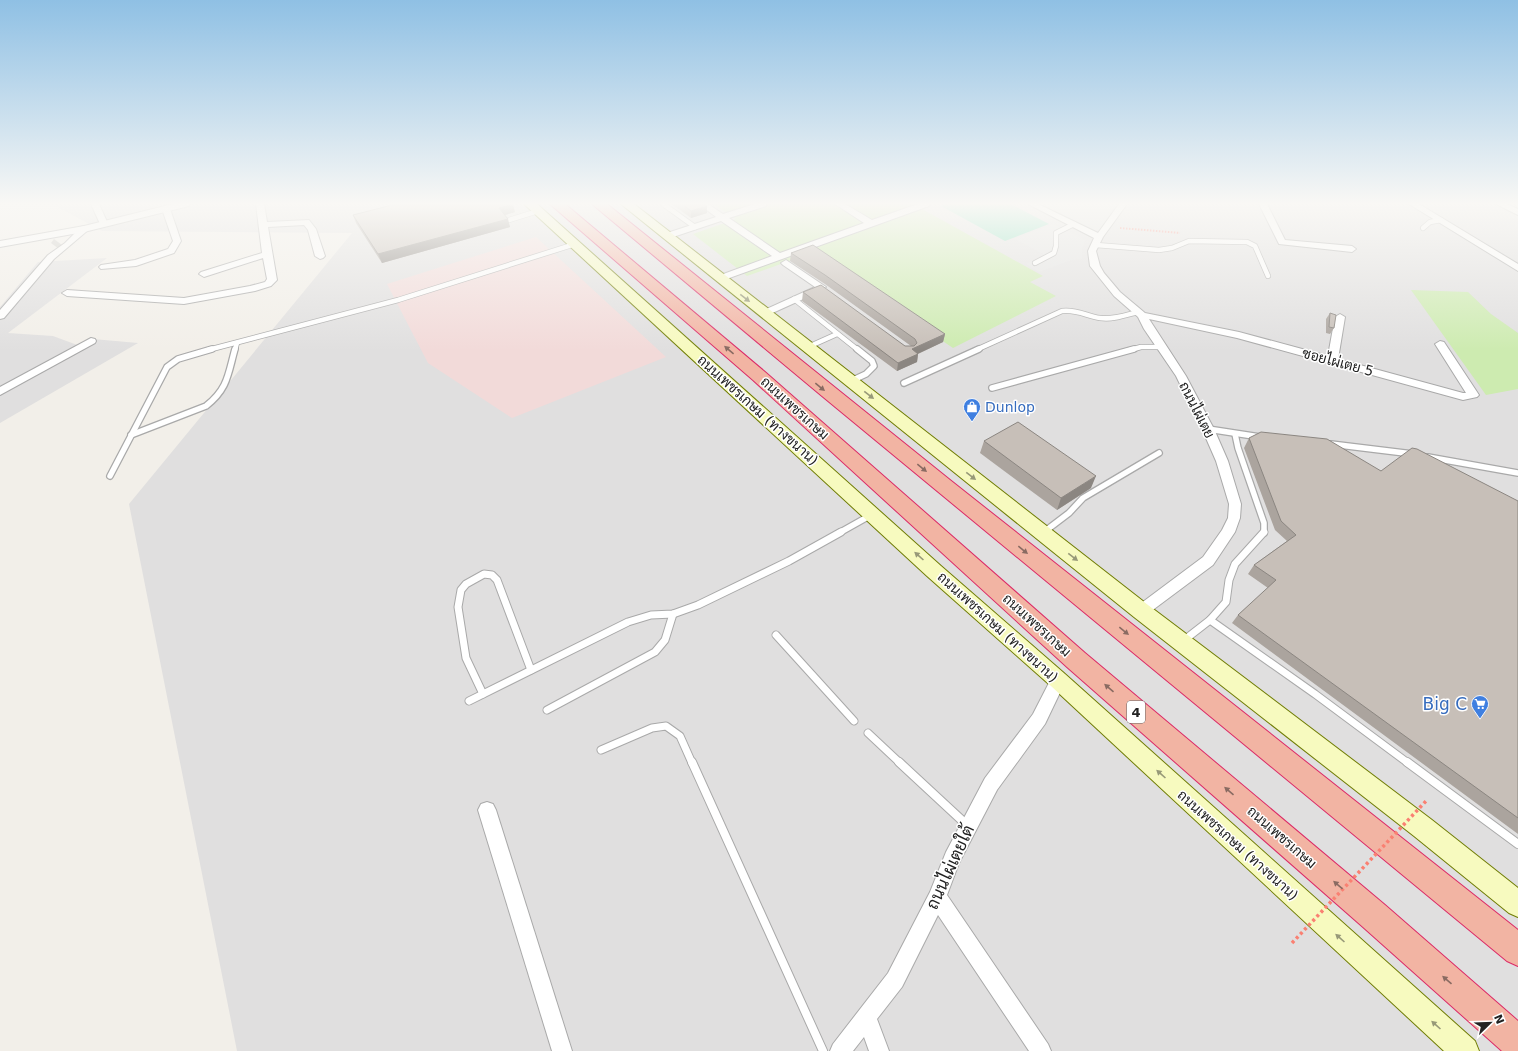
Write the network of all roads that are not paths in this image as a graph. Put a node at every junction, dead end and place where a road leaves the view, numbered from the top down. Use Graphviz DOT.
graph roads {
  1 [pos="54,253"];
  2 [pos="165,253"];
  3 [pos="319,253"];
  4 [pos="546,253"];
  5 [pos="585,253"];
  6 [pos="615,253"];
  7 [pos="658,253"];
  8 [pos="689,253"];
  9 [pos="773,253"];
  10 [pos="799,253"];
  11 [pos="1055,253"];
  12 [pos="1092,253"];
  13 [pos="1258,253"];
  14 [pos="1494,253"];
  15 [pos="266,254"];
  16 [pos="320,256"];
  17 [pos="783,260"];
  18 [pos="1035,263"];
  19 [pos="104,267"];
  20 [pos="1518,268"];
  21 [pos="204,274"];
  22 [pos="1268,276"];
  23 [pos="721,278"];
  24 [pos="67,293"];
  25 [pos="794,299"];
  26 [pos="765,313"];
  27 [pos="1140,314"];
  28 [pos="0,316"];
  29 [pos="1340,317"];
  30 [pos="837,334"];
  31 [pos="91,341"];
  32 [pos="237,343"];
  33 [pos="1440,344"];
  34 [pos="808,347"];
  35 [pos="1162,347"];
  36 [pos="1333,360"];
  37 [pos="851,381"];
  38 [pos="904,383"];
  39 [pos="992,388"];
  40 [pos="0,392"];
  41 [pos="1208,429"];
  42 [pos="1235,434"];
  43 [pos="131,435"];
  44 [pos="1264,437"];
  45 [pos="1326,444"];
  46 [pos="1159,453"];
  47 [pos="1518,473"];
  48 [pos="110,476"];
  49 [pos="872,514"];
  50 [pos="1042,533"];
  51 [pos="1141,611"];
  52 [pos="673,614"];
  53 [pos="1210,620"];
  54 [pos="776,635"];
  55 [pos="1181,642"];
  56 [pos="531,670"];
  57 [pos="1058,680"];
  58 [pos="483,694"];
  59 [pos="469,701"];
  60 [pos="547,710"];
  61 [pos="854,721"];
  62 [pos="868,733"];
  63 [pos="601,750"];
  64 [pos="487,810"];
  65 [pos="968,827"];
  66 [pos="1518,844"];
  67 [pos="937,897"];
  68 [pos="1518,904"];
  69 [pos="1518,950"];
  70 [pos="867,1018"];
  71 [pos="1518,1043"];
  72 [pos="843,1049"];
  73 [pos="562,1051"];
  74 [pos="823,1051"];
  75 [pos="878,1051"];
  76 [pos="1041,1051"];
  77 [pos="1465,1051"];
  1 -- 28 [label="street"];
  2 -- 19 [label="street"];
  3 -- 16 [label="street"];
  4 -- 32 [label="lane"];
  5 -- 49 [label="main road, ถนนเพชรเกษม (ทางขนาน) / 4"];
  71 -- 6 [label="highway, ถนนเพชรเกษม / 4, one-way"];
  7 -- 69 [label="highway, one-way"];
  8 -- 23 [label="main road"];
  9 -- 17 [label="street"];
  10 -- 17 [label="street"];
  11 -- 18 [label="lane"];
  12 -- 27 [label="street, ถนนไผ่เตย"];
  13 -- 22 [label="lane"];
  14 -- 20 [label="street"];
  15 -- 21 [label="street"];
  15 -- 24 [label="street"];
  17 -- 23 [label="street"];
  17 -- 25 [label="street"];
  23 -- 26 [label="main road, one-way"];
  25 -- 26 [label="street"];
  25 -- 30 [label="lane"];
  26 -- 34 [label="main road"];
  27 -- 35 [label="street, ถนนไผ่เตย"];
  27 -- 36 [label="street, ซอยไผ่เตย 5"];
  27 -- 38 [label="lane"];
  29 -- 36 [label="street"];
  30 -- 34 [label="lane"];
  30 -- 37 [label="lane"];
  31 -- 40 [label="street"];
  32 -- 43 [label="lane"];
  32 -- 43 [label="lane"];
  33 -- 36 [label="street, ซอยไผ่เตย 5"];
  34 -- 37 [label="main road"];
  35 -- 39 [label="lane"];
  35 -- 41 [label="street, ถนนไผ่เตย"];
  37 -- 50 [label="main road, one-way"];
  41 -- 42 [label="lane"];
  41 -- 51 [label="street, ถนนไผ่เตย"];
  42 -- 44 [label="lane"];
  42 -- 53 [label="lane"];
  43 -- 48 [label="lane"];
  45 -- 47 [label="lane"];
  46 -- 50 [label="lane"];
  49 -- 52 [label="lane"];
  57 -- 49 [label="main road, ถนนเพชรเกษม (ทางขนาน) / 4, one-way"];
  50 -- 51 [label="main road, one-way"];
  51 -- 55 [label="main road"];
  52 -- 56 [label="lane"];
  52 -- 60 [label="lane"];
  53 -- 55 [label="lane"];
  53 -- 66 [label="lane"];
  54 -- 61 [label="lane"];
  55 -- 68 [label="main road"];
  56 -- 58 [label="lane"];
  56 -- 58 [label="lane"];
  57 -- 65 [label="street, ถนนไผ่เตยใต้"];
  77 -- 57 [label="main road, ถนนเพชรเกษม (ทางขนาน) / 4, one-way"];
  58 -- 59 [label="lane"];
  62 -- 65 [label="lane"];
  63 -- 74 [label="lane"];
  64 -- 73 [label="street"];
  65 -- 67 [label="street, ถนนไผ่เตยใต้"];
  67 -- 70 [label="street, ถนนไผ่เตยใต้"];
  67 -- 76 [label="street"];
  70 -- 72 [label="street, ถนนไผ่เตยใต้"];
  70 -- 75 [label="street"];
}
